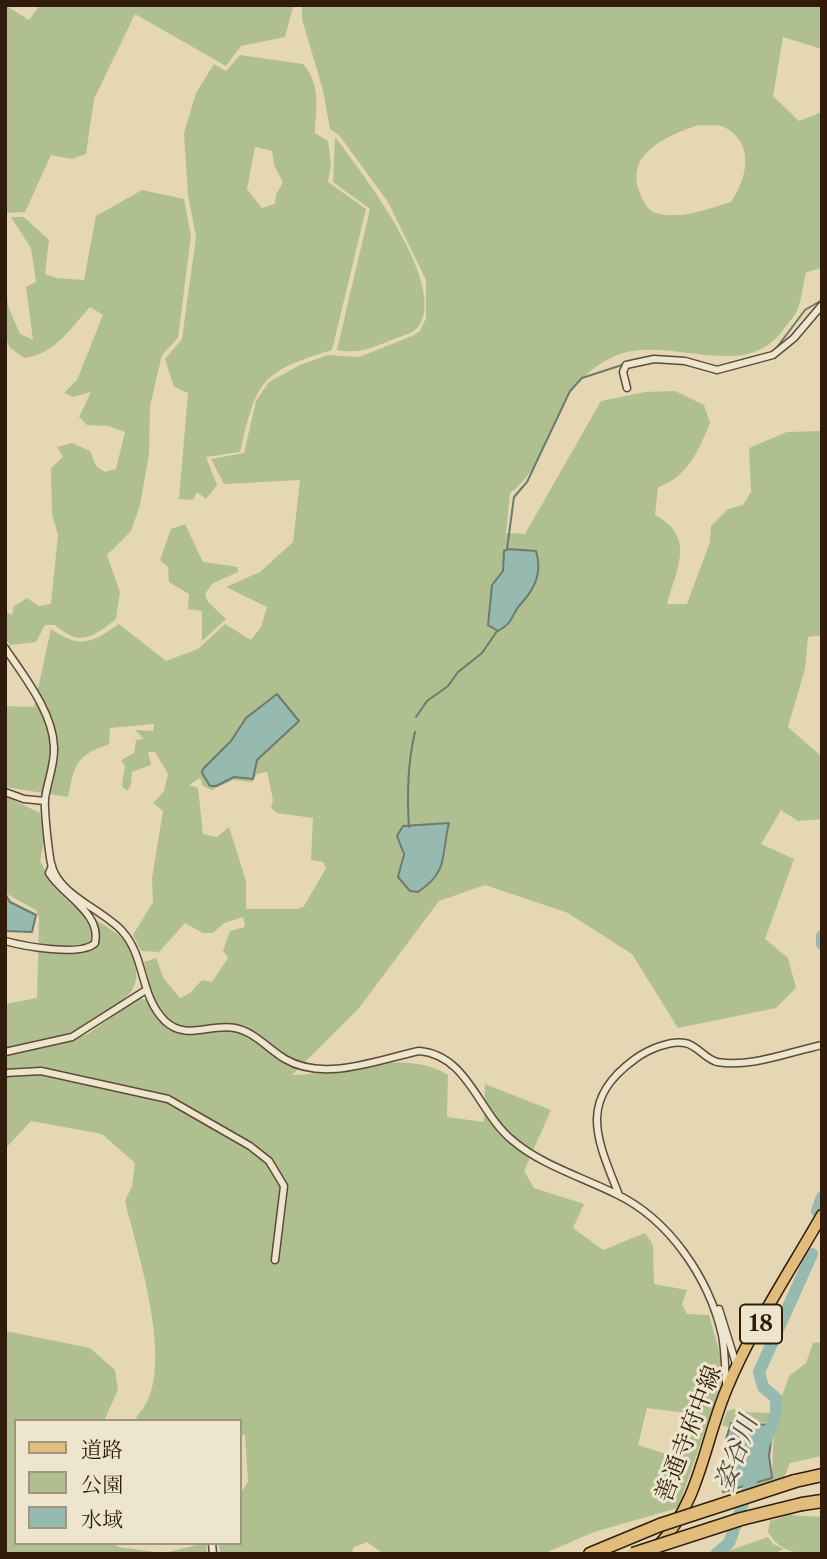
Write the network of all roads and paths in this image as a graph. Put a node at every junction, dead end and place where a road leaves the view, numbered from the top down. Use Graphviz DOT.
graph roads {
  1 [pos="822,305"];
  2 [pos="627,388"];
  3 [pos="5,648"];
  4 [pos="5,792"];
  5 [pos="45,801"];
  6 [pos="52,866"];
  7 [pos="5,941"];
  8 [pos="146,990"];
  9 [pos="822,1045"];
  10 [pos="5,1052"];
  11 [pos="5,1073"];
  12 [pos="619,1195"];
  13 [pos="822,1214"];
  14 [pos="275,1260"];
  15 [pos="719,1309"];
  16 [pos="738,1367"];
  17 [pos="727,1388"];
  18 [pos="822,1475"];
  19 [pos="822,1501"];
  20 [pos="590,1554"];
  21 [pos="633,1554"];
  22 [pos="650,1554"];
  1 -- 2 [label="street"];
  3 -- 5 [label="street"];
  4 -- 5 [label="street"];
  5 -- 6 [label="street"];
  6 -- 7 [label="street"];
  6 -- 8 [label="street"];
  8 -- 10 [label="street"];
  8 -- 12 [label="street"];
  9 -- 12 [label="street"];
  11 -- 14 [label="street"];
  12 -- 17 [label="street"];
  13 -- 16 [label="main road, 善通寺府中線 / 18"];
  15 -- 16 [label="street"];
  16 -- 17 [label="main road, 善通寺府中線 / 18"];
  17 -- 22 [label="main road, 善通寺府中線 / 18"];
  18 -- 20 [label="highway, bridge"];
  19 -- 21 [label="highway, bridge"];
}
